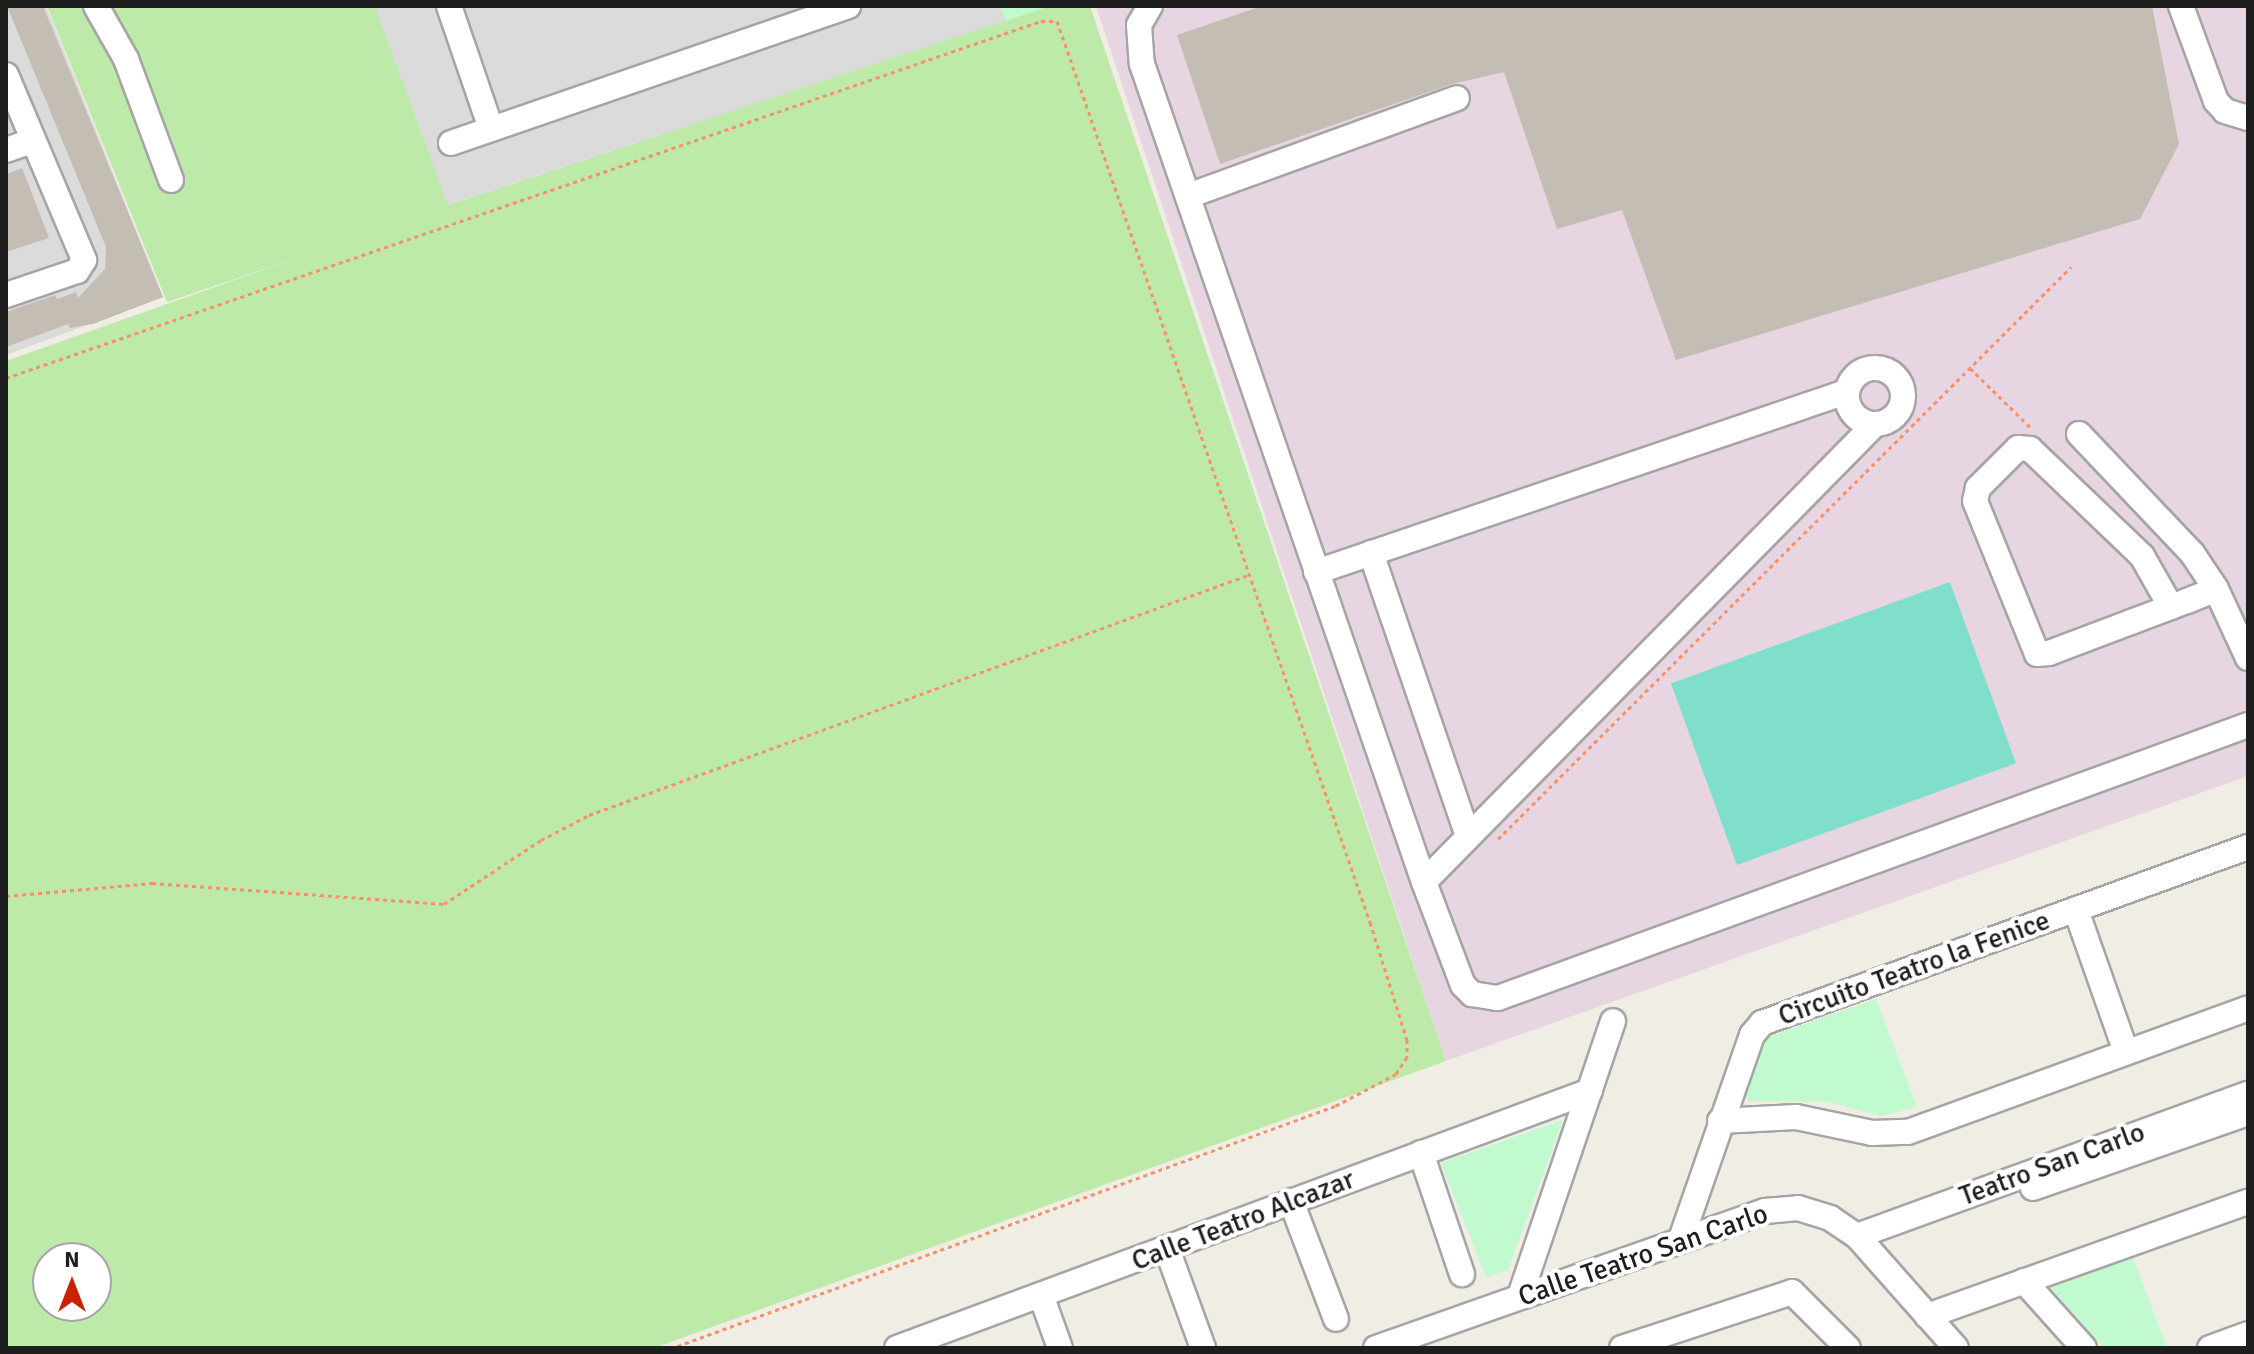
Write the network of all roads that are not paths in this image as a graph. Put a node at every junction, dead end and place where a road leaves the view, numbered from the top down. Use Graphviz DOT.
graph roads {
  1 [pos="96,6"];
  2 [pos="449,6"];
  3 [pos="848,6"];
  4 [pos="2181,6"];
  5 [pos="1145,16"];
  6 [pos="6,75"];
  7 [pos="1457,98"];
  8 [pos="2248,118"];
  9 [pos="491,129"];
  10 [pos="32,141"];
  11 [pos="451,143"];
  12 [pos="6,150"];
  13 [pos="171,180"];
  14 [pos="1188,196"];
  15 [pos="6,295"];
  16 [pos="1846,392"];
  17 [pos="1874,425"];
  18 [pos="2079,434"];
  19 [pos="1371,553"];
  20 [pos="1316,572"];
  21 [pos="2216,589"];
  22 [pos="2171,607"];
  23 [pos="2248,658"];
  24 [pos="2248,725"];
  25 [pos="1468,836"];
  26 [pos="2248,847"];
  27 [pos="1424,882"];
  28 [pos="2076,910"];
  29 [pos="2248,1008"];
  30 [pos="1613,1021"];
  31 [pos="2125,1049"];
  32 [pos="1590,1091"];
  33 [pos="2248,1094"];
  34 [pos="2248,1113"];
  35 [pos="1720,1121"];
  36 [pos="1421,1153"];
  37 [pos="1291,1201"];
  38 [pos="2248,1202"];
  39 [pos="1681,1239"];
  40 [pos="1864,1242"];
  41 [pos="1167,1249"];
  42 [pos="1462,1274"];
  43 [pos="2024,1281"];
  44 [pos="1041,1295"];
  45 [pos="1520,1296"];
  46 [pos="1927,1316"];
  47 [pos="1336,1319"];
  48 [pos="2248,1334"];
  49 [pos="1664,1341"];
  50 [pos="909,1346"];
  51 [pos="1060,1348"];
  52 [pos="1203,1348"];
  53 [pos="1376,1348"];
  54 [pos="1622,1348"];
  55 [pos="1848,1348"];
  56 [pos="1956,1348"];
  57 [pos="2084,1348"];
  58 [pos="2210,1348"];
  1 -- 13 [label="street"];
  2 -- 9 [label="street"];
  3 -- 9 [label="street"];
  4 -- 8 [label="street"];
  5 -- 14 [label="street"];
  6 -- 10 [label="street"];
  7 -- 14 [label="street"];
  9 -- 11 [label="street"];
  10 -- 12 [label="street"];
  10 -- 15 [label="street"];
  14 -- 20 [label="street"];
  16 -- 17 [label="street"];
  16 -- 17 [label="street"];
  16 -- 19 [label="street"];
  17 -- 25 [label="street"];
  18 -- 21 [label="street"];
  19 -- 20 [label="street"];
  19 -- 25 [label="street"];
  20 -- 27 [label="street"];
  21 -- 22 [label="street"];
  21 -- 23 [label="street"];
  22 -- 22 [label="street"];
  24 -- 27 [label="street"];
  25 -- 27 [label="street"];
  26 -- 28 [label="street, Circuito Teatro la Fenice"];
  28 -- 31 [label="street, Circuito Teatro la Fenice"];
  28 -- 35 [label="street, Circuito Teatro la Fenice"];
  29 -- 31 [label="street"];
  30 -- 32 [label="street"];
  31 -- 35 [label="street"];
  32 -- 36 [label="street, Calle Teatro Alcazar"];
  32 -- 45 [label="street"];
  33 -- 40 [label="street, Teatro San Carlo"];
  34 -- 40 [label="street, Teatro San Carlo"];
  35 -- 39 [label="street, Circuito Teatro la Fenice"];
  36 -- 37 [label="street, Calle Teatro Alcazar"];
  36 -- 42 [label="street"];
  37 -- 41 [label="street, Calle Teatro Alcazar"];
  37 -- 47 [label="street"];
  38 -- 43 [label="street"];
  39 -- 40 [label="street, Calle Teatro San Carlo"];
  39 -- 45 [label="street, Calle Teatro San Carlo"];
  40 -- 46 [label="street, Calle Teatro San Carlo"];
  41 -- 44 [label="street, Calle Teatro Alcazar"];
  41 -- 52 [label="street"];
  43 -- 46 [label="street"];
  43 -- 57 [label="street"];
  44 -- 50 [label="street, Calle Teatro Alcazar"];
  44 -- 51 [label="street"];
  45 -- 53 [label="street, Calle Teatro San Carlo"];
  46 -- 56 [label="street, Calle Teatro San Carlo"];
  48 -- 58 [label="street"];
  49 -- 54 [label="street"];
  49 -- 55 [label="street"];
}
